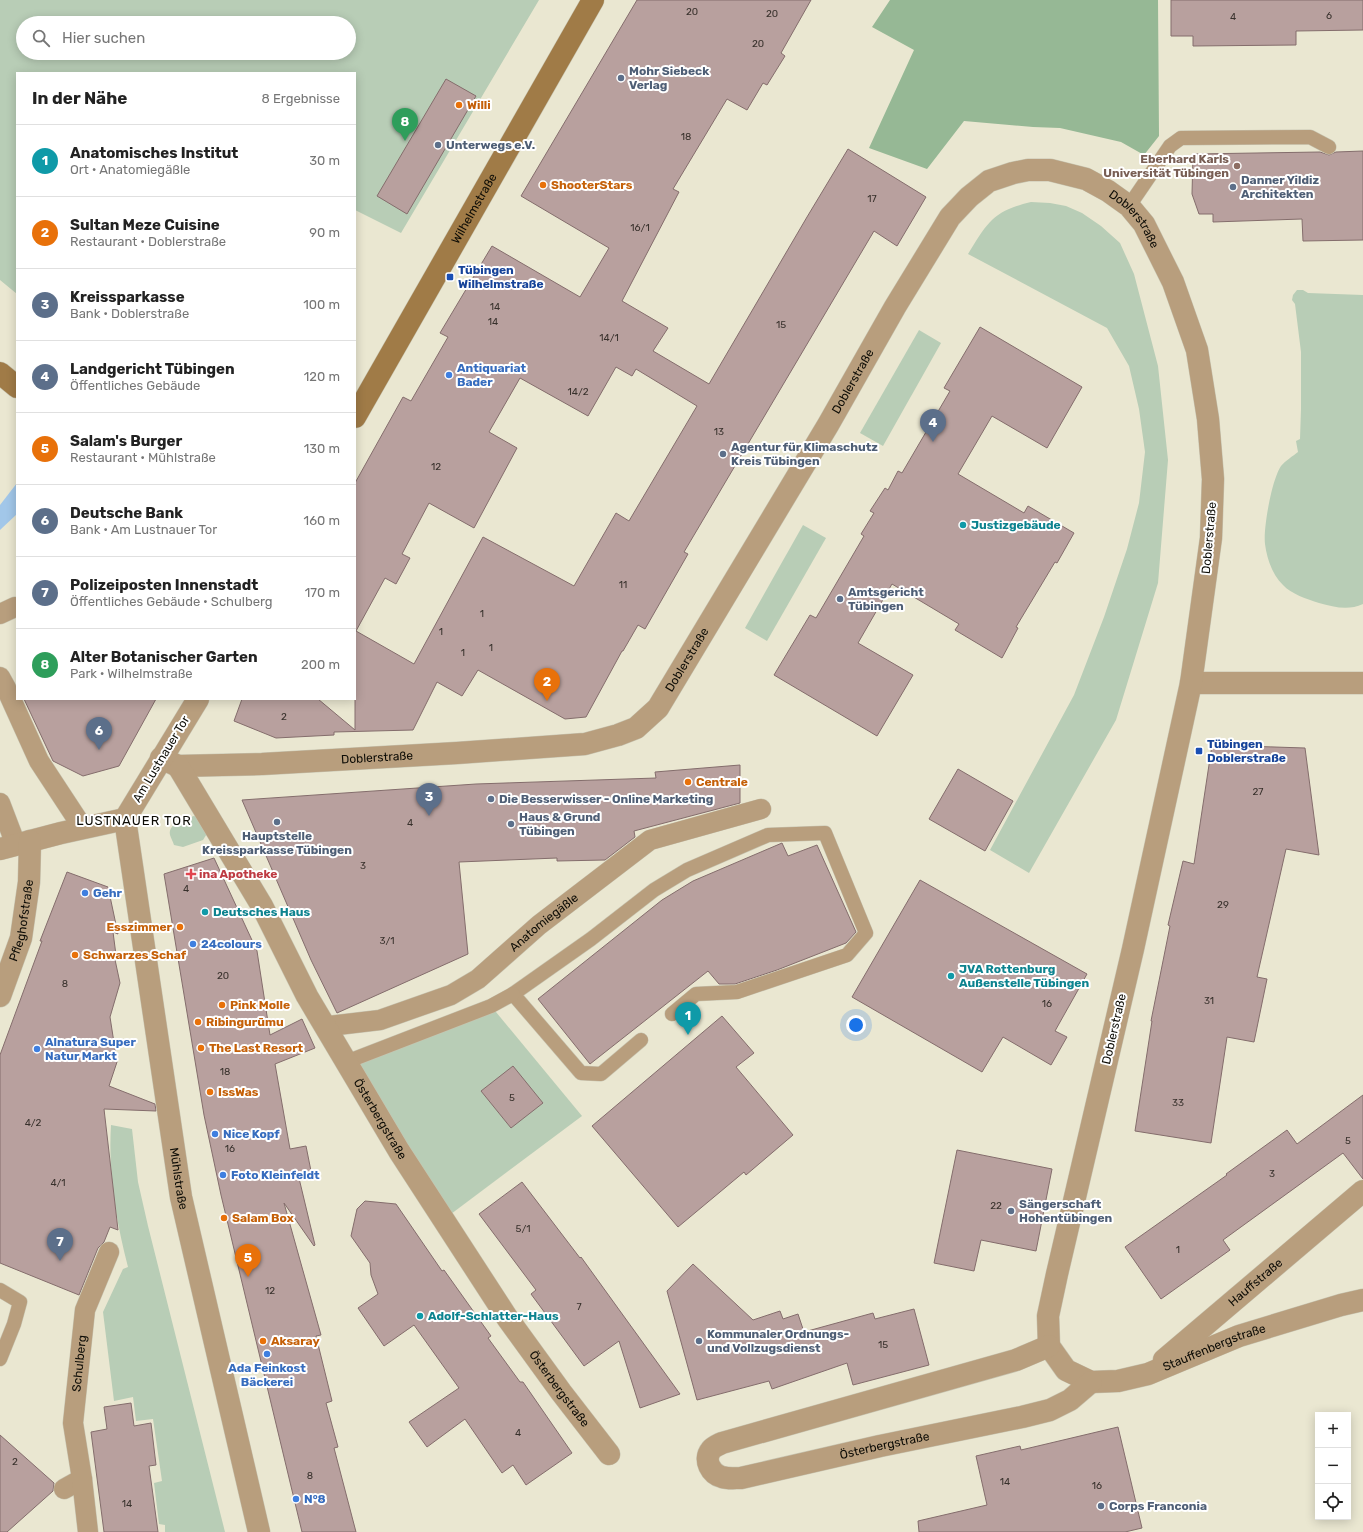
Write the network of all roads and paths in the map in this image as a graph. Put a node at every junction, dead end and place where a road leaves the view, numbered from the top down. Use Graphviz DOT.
graph roads {
  1 [pos="593,0"];
  2 [pos="1329,147"];
  3 [pos="1128,206"];
  4 [pos="0,373"];
  5 [pos="16,386"];
  6 [pos="356,415"];
  7 [pos="0,678"];
  8 [pos="1191,683"];
  9 [pos="1363,683"];
  10 [pos="198,700"];
  11 [pos="170,762"];
  12 [pos="0,803"];
  13 [pos="761,809"];
  14 [pos="125,819"];
  15 [pos="83,828"];
  16 [pos="16,845"];
  17 [pos="513,994"];
  18 [pos="0,996"];
  19 [pos="672,1014"];
  20 [pos="325,1025"];
  21 [pos="641,1040"];
  22 [pos="346,1062"];
  23 [pos="1363,1191"];
  24 [pos="109,1252"];
  25 [pos="0,1290"];
  26 [pos="1363,1300"];
  27 [pos="1049,1346"];
  28 [pos="0,1359"];
  29 [pos="1148,1374"];
  30 [pos="1091,1382"];
  31 [pos="609,1454"];
  32 [pos="82,1479"];
  33 [pos="64,1489"];
  34 [pos="88,1532"];
  35 [pos="259,1532"];
  1 -- 6 [label="main road, Wilhelmstraße"];
  2 -- 3 [label="lane"];
  3 -- 8 [label="street, Doblerstraße"];
  3 -- 11 [label="street, Doblerstraße"];
  4 -- 5 [label="main road"];
  7 -- 15 [label="street"];
  8 -- 9 [label="street"];
  8 -- 27 [label="street, Doblerstraße"];
  10 -- 11 [label="street, Am Lustnauer Tor"];
  11 -- 14 [label="street, Am Lustnauer Tor"];
  11 -- 20 [label="street, Österbergstraße"];
  12 -- 16 [label="street"];
  13 -- 20 [label="street, Anatomiegäßle"];
  14 -- 15 [label="street"];
  14 -- 35 [label="street, Mühlstraße"];
  15 -- 16 [label="street"];
  16 -- 18 [label="street, Pfleghofstraße"];
  17 -- 19 [label="lane"];
  17 -- 21 [label="lane"];
  17 -- 22 [label="lane"];
  20 -- 22 [label="street, Österbergstraße"];
  22 -- 31 [label="street, Österbergstraße"];
  23 -- 29 [label="street, Hauffstraße"];
  24 -- 32 [label="street, Schulberg"];
  25 -- 28 [label="lane"];
  26 -- 29 [label="street, Stauffenbergstraße"];
  27 -- 30 [label="street, Stauffenbergstraße"];
  27 -- 30 [label="street, Österbergstraße"];
  29 -- 30 [label="street, Stauffenbergstraße"];
  32 -- 33 [label="street"];
  32 -- 34 [label="street, Schulberg"];
}
